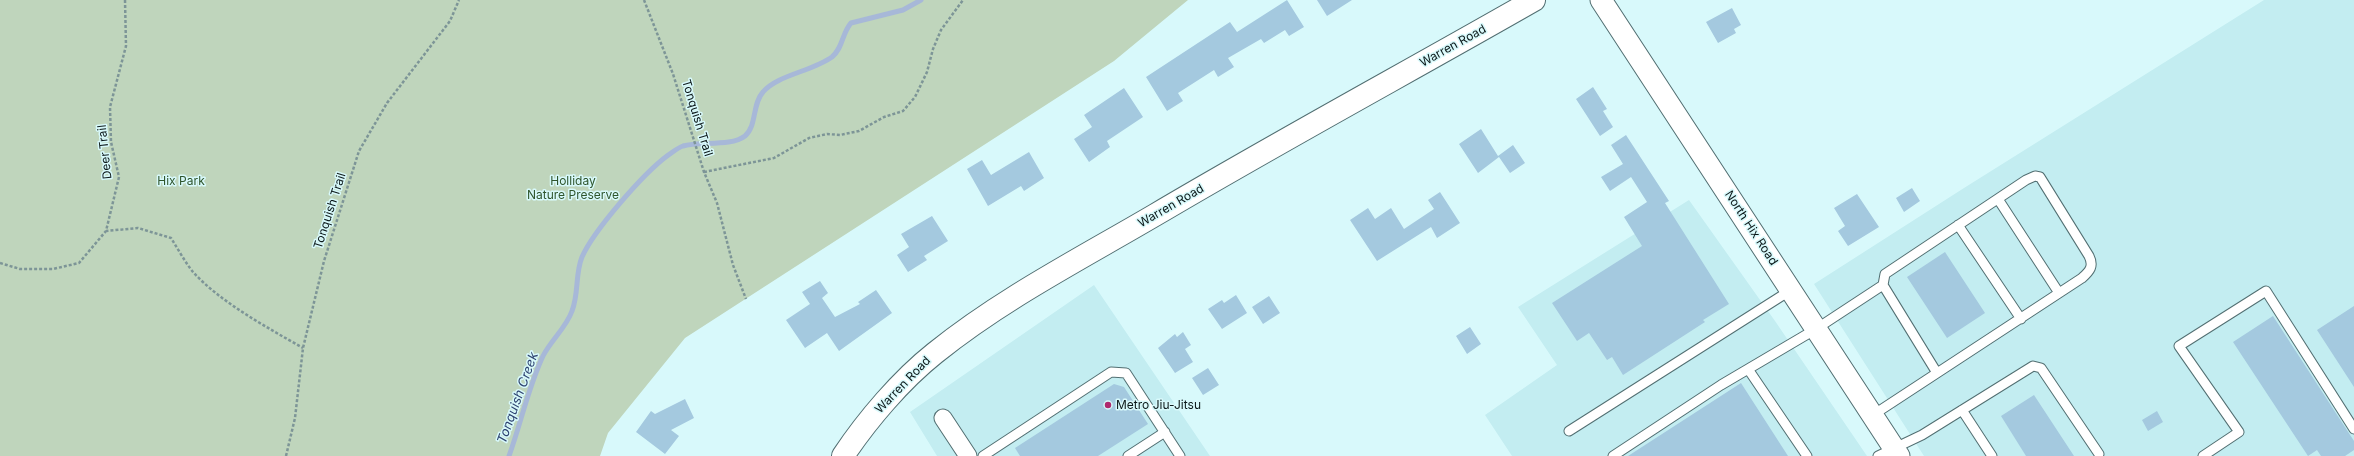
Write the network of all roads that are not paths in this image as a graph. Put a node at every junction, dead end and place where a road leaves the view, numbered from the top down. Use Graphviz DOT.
graph roads {
  1 [pos="1534,0"];
  2 [pos="1601,0"];
  3 [pos="1998,199"];
  4 [pos="1958,225"];
  5 [pos="1883,285"];
  6 [pos="1791,290"];
  7 [pos="2059,293"];
  8 [pos="2021,319"];
  9 [pos="1816,329"];
  10 [pos="1748,369"];
  11 [pos="1937,373"];
  12 [pos="1962,410"];
  13 [pos="1873,415"];
  14 [pos="943,418"];
  15 [pos="2354,430"];
  16 [pos="1165,432"];
  17 [pos="1569,432"];
  18 [pos="1890,453"];
  19 [pos="2099,454"];
  20 [pos="843,456"];
  21 [pos="968,456"];
  22 [pos="983,456"];
  23 [pos="1128,456"];
  24 [pos="1180,456"];
  25 [pos="1613,456"];
  26 [pos="1807,456"];
  27 [pos="1992,456"];
  28 [pos="2203,456"];
  1 -- 20 [label="main road, Warren Road"];
  2 -- 6 [label="street, North Hix Road"];
  3 -- 4 [label="lane"];
  3 -- 7 [label="lane"];
  3 -- 7 [label="lane"];
  4 -- 5 [label="lane"];
  4 -- 8 [label="lane"];
  5 -- 9 [label="lane"];
  5 -- 11 [label="lane"];
  6 -- 9 [label="street, North Hix Road"];
  6 -- 17 [label="lane"];
  7 -- 8 [label="lane"];
  8 -- 11 [label="lane"];
  9 -- 10 [label="lane"];
  9 -- 13 [label="street, North Hix Road"];
  10 -- 25 [label="lane"];
  10 -- 26 [label="lane"];
  11 -- 13 [label="lane"];
  12 -- 18 [label="lane"];
  12 -- 19 [label="lane"];
  12 -- 27 [label="lane"];
  13 -- 18 [label="street, North Hix Road"];
  14 -- 21 [label="street"];
  15 -- 28 [label="lane"];
  16 -- 22 [label="lane"];
  16 -- 23 [label="lane"];
  16 -- 24 [label="lane"];
}
